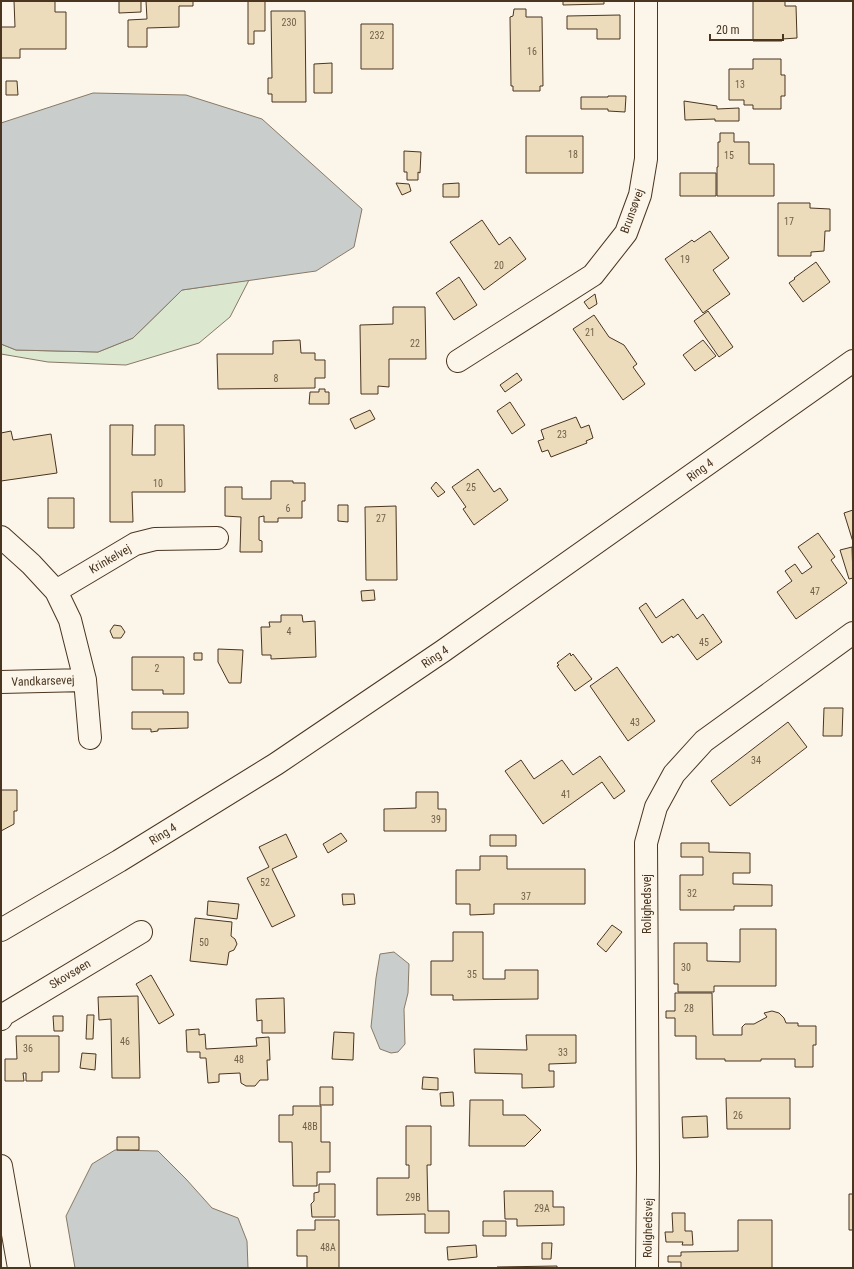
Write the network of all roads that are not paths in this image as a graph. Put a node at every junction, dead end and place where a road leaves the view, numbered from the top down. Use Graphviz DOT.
graph roads {
  1 [pos="646,1"];
  2 [pos="458,361"];
  3 [pos="853,361"];
  4 [pos="1,537"];
  5 [pos="217,538"];
  6 [pos="56,591"];
  7 [pos="853,633"];
  8 [pos="85,680"];
  9 [pos="1,682"];
  10 [pos="90,738"];
  11 [pos="1,930"];
  12 [pos="141,932"];
  13 [pos="1,1018"];
  14 [pos="1,1166"];
  15 [pos="19,1268"];
  16 [pos="647,1268"];
  1 -- 2 [label="street, Brunsøvej"];
  3 -- 11 [label="street, Ring 4"];
  4 -- 6 [label="street"];
  5 -- 6 [label="street, Krinkelvej"];
  6 -- 8 [label="street"];
  7 -- 16 [label="street, Rolighedsvej"];
  8 -- 9 [label="street, Vandkarsevej"];
  8 -- 10 [label="street"];
  12 -- 13 [label="street, Skovsøen"];
  14 -- 15 [label="street"];
}
